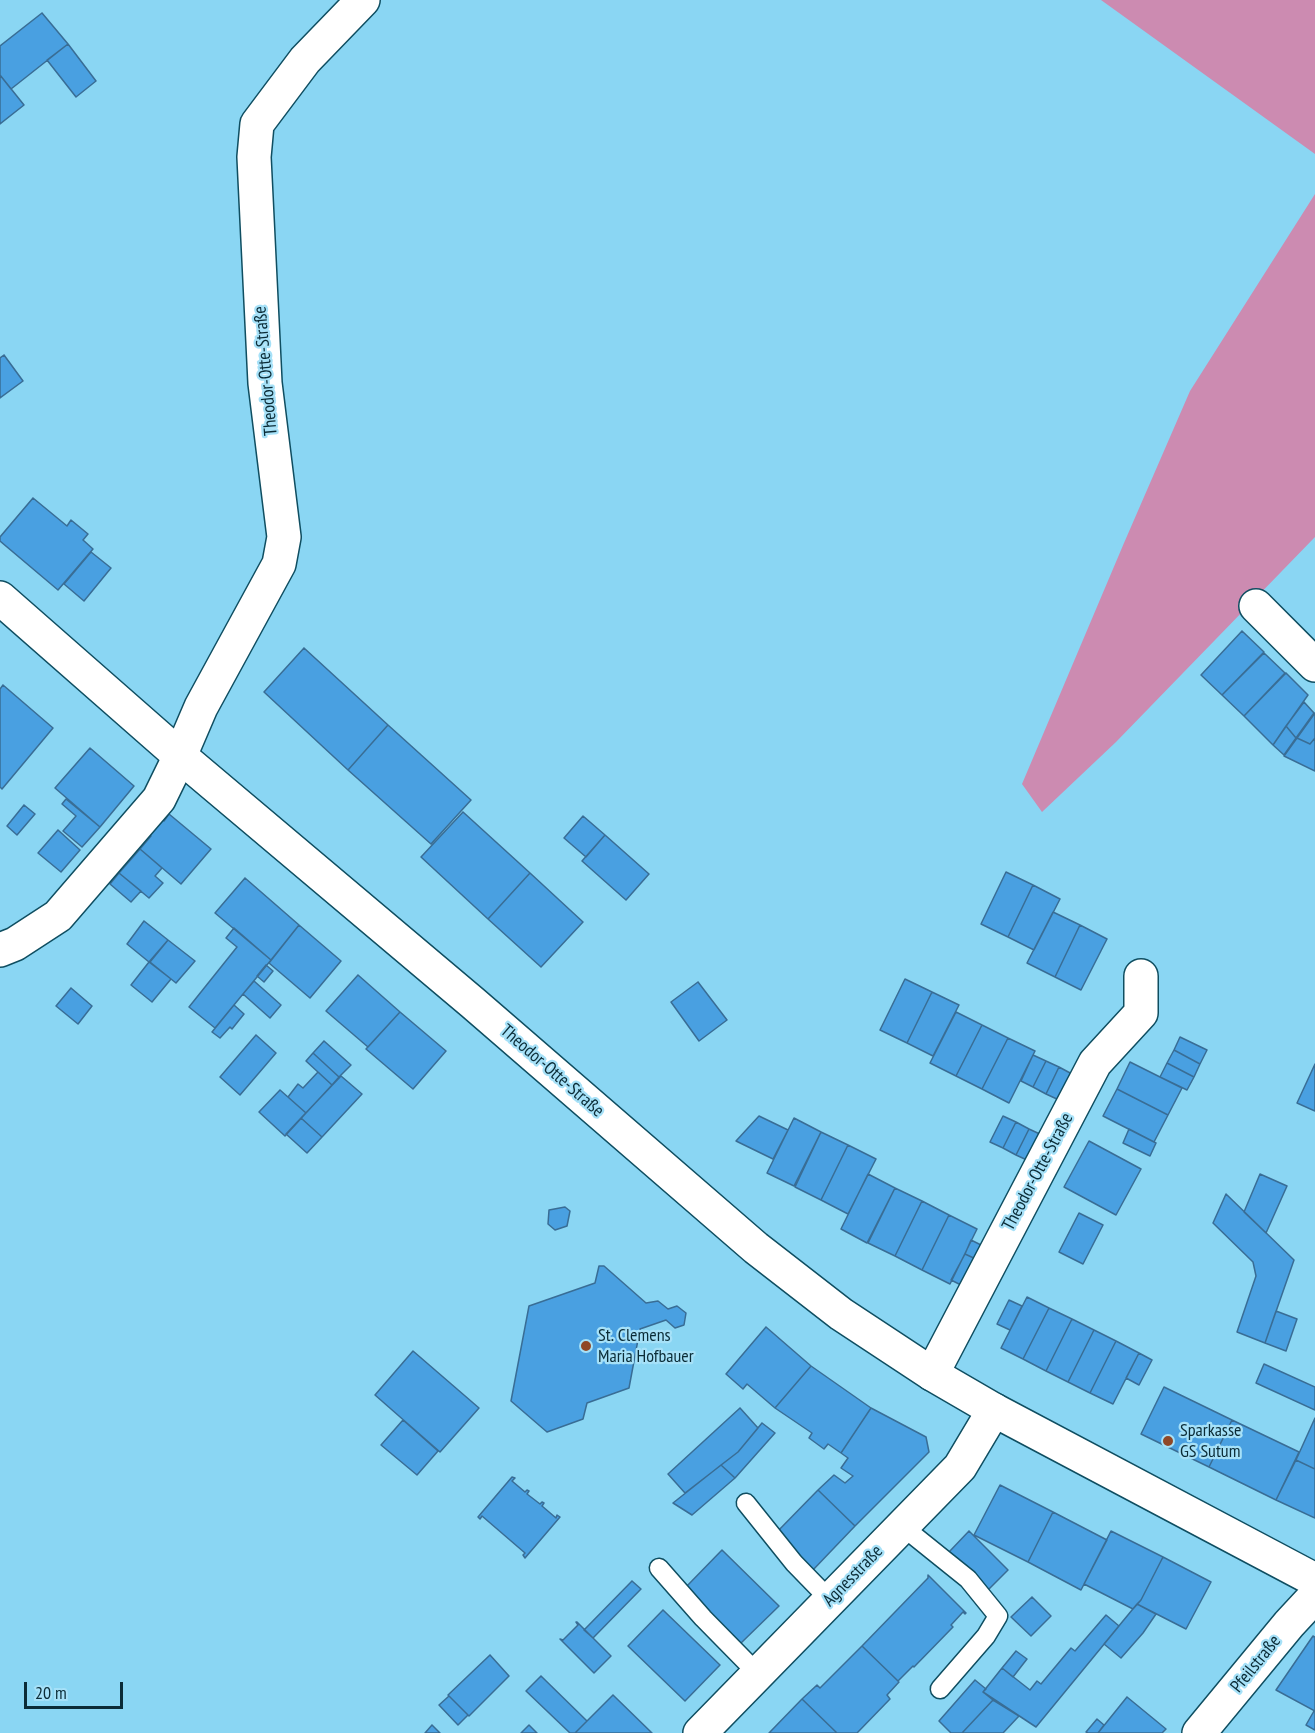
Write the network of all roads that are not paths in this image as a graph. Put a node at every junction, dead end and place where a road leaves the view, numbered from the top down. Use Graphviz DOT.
graph roads {
  1 [pos="363,0"];
  2 [pos="0,598"];
  3 [pos="1256,606"];
  4 [pos="1315,665"];
  5 [pos="180,756"];
  6 [pos="0,950"];
  7 [pos="1141,976"];
  8 [pos="932,1374"];
  9 [pos="994,1410"];
  10 [pos="746,1503"];
  11 [pos="902,1526"];
  12 [pos="659,1568"];
  13 [pos="1315,1580"];
  14 [pos="1315,1596"];
  15 [pos="830,1600"];
  16 [pos="758,1674"];
  17 [pos="940,1689"];
  18 [pos="713,1728"];
  19 [pos="1199,1733"];
  1 -- 5 [label="street, Theodor-Otte-Straße"];
  2 -- 5 [label="street, Theodor-Otte-Straße"];
  3 -- 4 [label="street"];
  5 -- 6 [label="street"];
  5 -- 8 [label="street, Theodor-Otte-Straße"];
  7 -- 8 [label="street, Theodor-Otte-Straße"];
  8 -- 9 [label="street, Theodor-Otte-Straße"];
  9 -- 11 [label="street, Agnesstraße"];
  9 -- 13 [label="street, Theodor-Otte-Straße"];
  10 -- 15 [label="lane"];
  11 -- 15 [label="street, Agnesstraße"];
  11 -- 17 [label="lane"];
  12 -- 16 [label="lane"];
  14 -- 19 [label="street, Pfeilstraße"];
  15 -- 16 [label="street, Agnesstraße"];
  16 -- 18 [label="street, Agnesstraße"];
}
